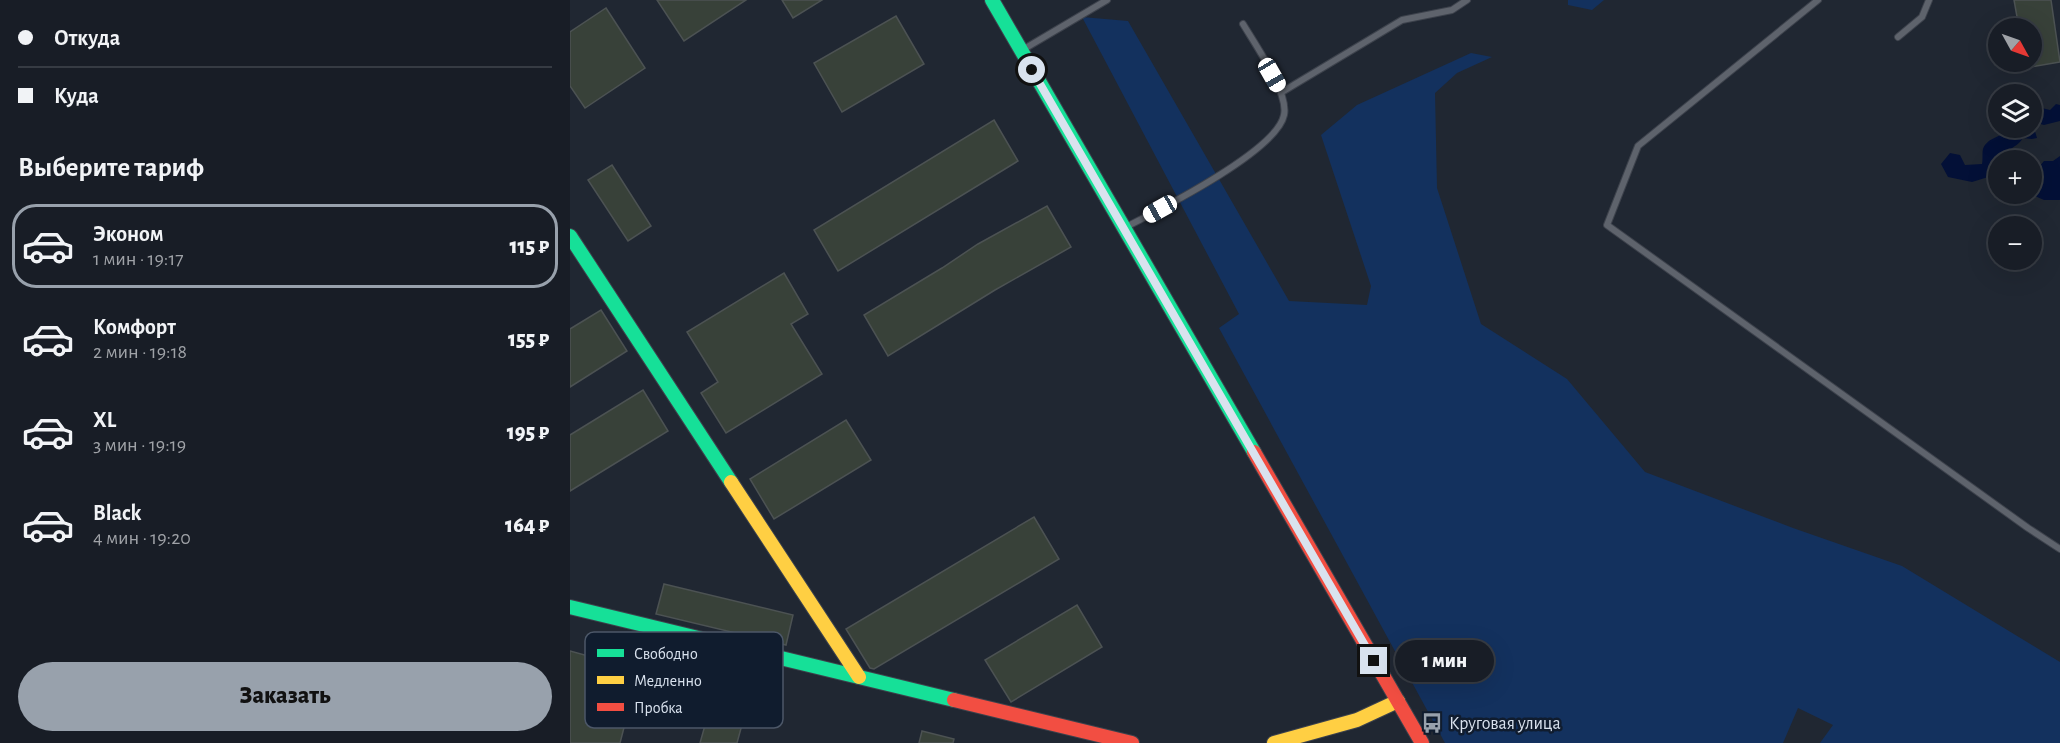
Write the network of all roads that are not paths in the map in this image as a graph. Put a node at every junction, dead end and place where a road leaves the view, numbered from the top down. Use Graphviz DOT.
graph roads {
  1 [pos="992,0"];
  2 [pos="1107,0"];
  3 [pos="1467,0"];
  4 [pos="1818,0"];
  5 [pos="1929,0"];
  6 [pos="1243,24"];
  7 [pos="1898,37"];
  8 [pos="1021,50"];
  9 [pos="1282,92"];
  10 [pos="1125,228"];
  11 [pos="570,236"];
  12 [pos="2060,549"];
  13 [pos="570,607"];
  14 [pos="673,632"];
  15 [pos="783,659"];
  16 [pos="859,677"];
  17 [pos="1398,701"];
  18 [pos="1132,743"];
  19 [pos="1274,743"];
  20 [pos="1422,743"];
  1 -- 8 [label="street"];
  2 -- 8 [label="lane"];
  3 -- 9 [label="lane"];
  4 -- 12 [label="lane"];
  5 -- 7 [label="lane"];
  6 -- 9 [label="lane"];
  8 -- 10 [label="street"];
  9 -- 10 [label="lane"];
  10 -- 17 [label="street"];
  11 -- 16 [label="street"];
  13 -- 14 [label="street"];
  15 -- 16 [label="street"];
  16 -- 18 [label="street"];
  17 -- 19 [label="street"];
  17 -- 20 [label="street"];
}
